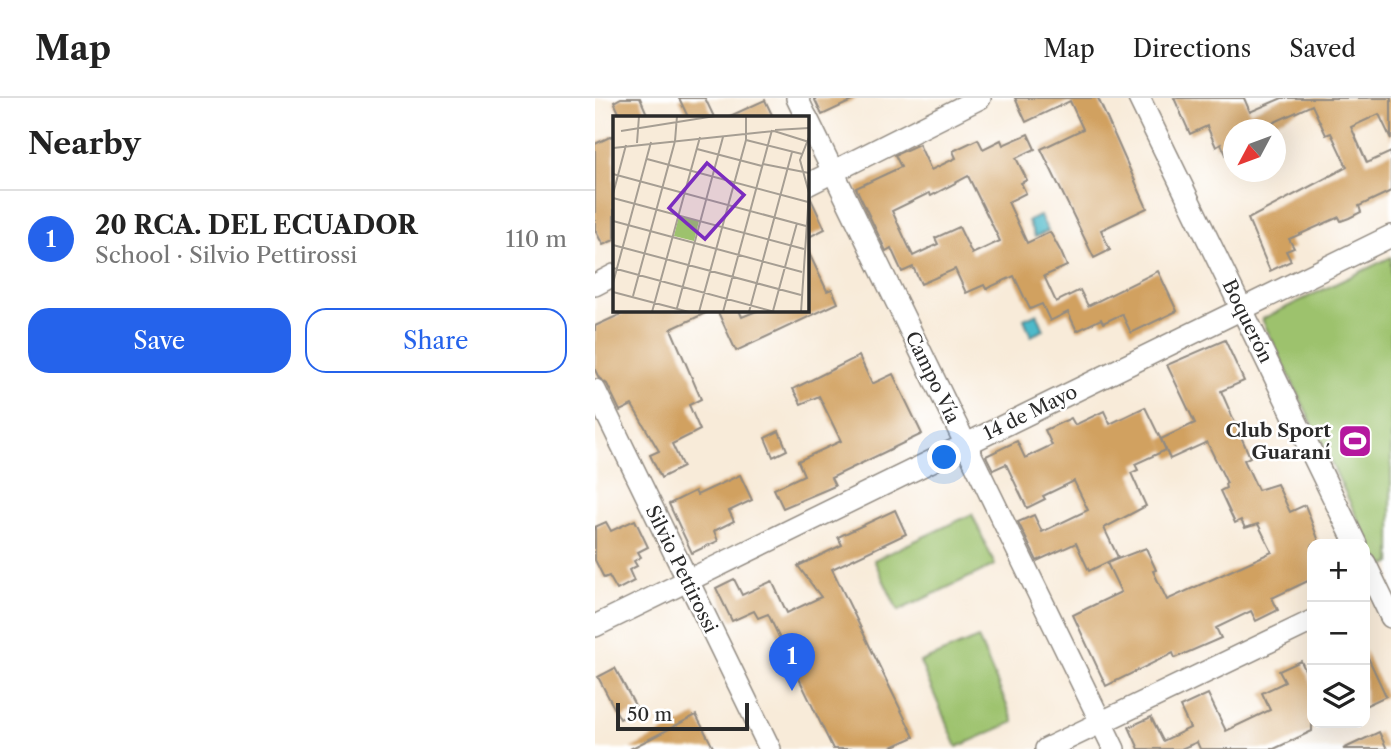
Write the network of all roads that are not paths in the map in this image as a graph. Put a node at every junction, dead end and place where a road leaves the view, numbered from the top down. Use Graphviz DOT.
graph roads {
  1 [pos="797,98"];
  2 [pos="980,98"];
  3 [pos="1139,98"];
  4 [pos="806,116"];
  5 [pos="809,122"];
  6 [pos="833,172"];
  7 [pos="809,184"];
  8 [pos="1391,236"];
  9 [pos="613,276"];
  10 [pos="595,285"];
  11 [pos="1242,309"];
  12 [pos="595,390"];
  13 [pos="965,444"];
  14 [pos="1354,539"];
  15 [pos="1370,573"];
  16 [pos="689,582"];
  17 [pos="1378,590"];
  18 [pos="1391,617"];
  19 [pos="1307,623"];
  20 [pos="595,626"];
  21 [pos="1101,723"];
  22 [pos="770,749"];
  23 [pos="1046,749"];
  24 [pos="1114,749"];
  1 -- 4 [label="street, Campo Vía"];
  2 -- 6 [label="street"];
  3 -- 11 [label="street, Boquerón"];
  5 -- 6 [label="street, Campo Vía"];
  6 -- 7 [label="street"];
  6 -- 13 [label="street, Campo Vía"];
  8 -- 11 [label="street, 14 de Mayo"];
  9 -- 10 [label="street"];
  11 -- 13 [label="street, 14 de Mayo"];
  11 -- 14 [label="street, Boquerón"];
  12 -- 16 [label="street, Silvio Pettirossi"];
  13 -- 16 [label="street, 14 de Mayo"];
  13 -- 21 [label="street, Campo Vía"];
  15 -- 17 [label="street"];
  16 -- 20 [label="street, 14 de Mayo"];
  16 -- 22 [label="street, Silvio Pettirossi"];
  17 -- 18 [label="street"];
  19 -- 21 [label="street"];
  21 -- 23 [label="street"];
  21 -- 24 [label="street, Campo Vía"];
}
